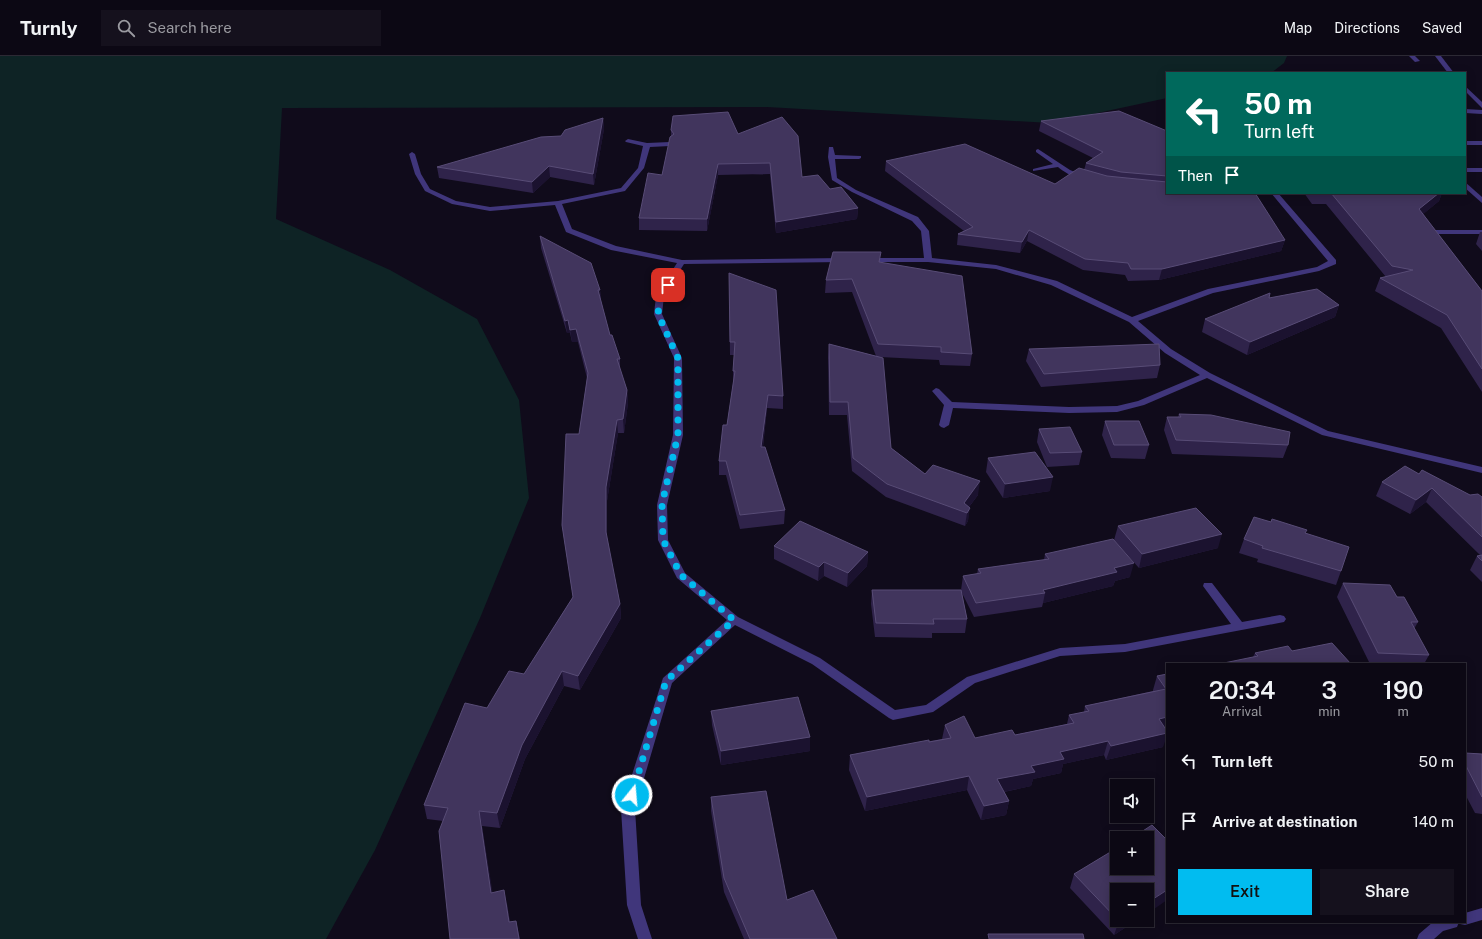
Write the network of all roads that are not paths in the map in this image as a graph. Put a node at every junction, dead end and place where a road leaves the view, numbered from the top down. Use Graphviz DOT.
graph roads {
  1 [pos="1412,56"];
  2 [pos="1438,56"];
  3 [pos="1417,61"];
  4 [pos="1450,72"];
  5 [pos="1466,89"];
  6 [pos="1482,106"];
  7 [pos="1466,111"];
  8 [pos="1482,112"];
  9 [pos="628,141"];
  10 [pos="1466,143"];
  11 [pos="1482,143"];
  12 [pos="670,144"];
  13 [pos="647,145"];
  14 [pos="831,148"];
  15 [pos="1038,152"];
  16 [pos="412,154"];
  17 [pos="831,157"];
  18 [pos="859,157"];
  19 [pos="1058,165"];
  20 [pos="1035,170"];
  21 [pos="1466,170"];
  22 [pos="1482,170"];
  23 [pos="1093,180"];
  24 [pos="1466,185"];
  25 [pos="1275,194"];
  26 [pos="1482,201"];
  27 [pos="558,203"];
  28 [pos="1434,232"];
  29 [pos="1482,232"];
  30 [pos="928,260"];
  31 [pos="682,262"];
  32 [pos="1132,320"];
  33 [pos="1207,375"];
  34 [pos="936,391"];
  35 [pos="949,406"];
  36 [pos="944,424"];
  37 [pos="1482,470"];
  38 [pos="1208,586"];
  39 [pos="1280,619"];
  40 [pos="734,620"];
  41 [pos="1239,626"];
  42 [pos="1482,914"];
  43 [pos="1466,918"];
  44 [pos="1449,923"];
  45 [pos="645,939"];
  46 [pos="1424,939"];
  1 -- 3 [label="street"];
  2 -- 4 [label="street"];
  5 -- 6 [label="street"];
  7 -- 8 [label="street"];
  9 -- 13 [label="street"];
  10 -- 11 [label="street"];
  12 -- 13 [label="street"];
  13 -- 27 [label="street"];
  14 -- 17 [label="street"];
  15 -- 19 [label="street"];
  16 -- 27 [label="street"];
  17 -- 18 [label="street"];
  17 -- 30 [label="street"];
  19 -- 20 [label="street"];
  19 -- 23 [label="street"];
  21 -- 22 [label="street"];
  24 -- 26 [label="street"];
  25 -- 32 [label="street"];
  27 -- 31 [label="street"];
  28 -- 29 [label="street"];
  30 -- 31 [label="street"];
  30 -- 32 [label="street"];
  31 -- 40 [label="street"];
  32 -- 33 [label="street"];
  33 -- 35 [label="street"];
  33 -- 37 [label="street"];
  34 -- 35 [label="street"];
  35 -- 36 [label="street"];
  38 -- 41 [label="street"];
  39 -- 41 [label="street"];
  40 -- 41 [label="street"];
  40 -- 45 [label="street"];
  42 -- 43 [label="street"];
  44 -- 46 [label="street"];
}
